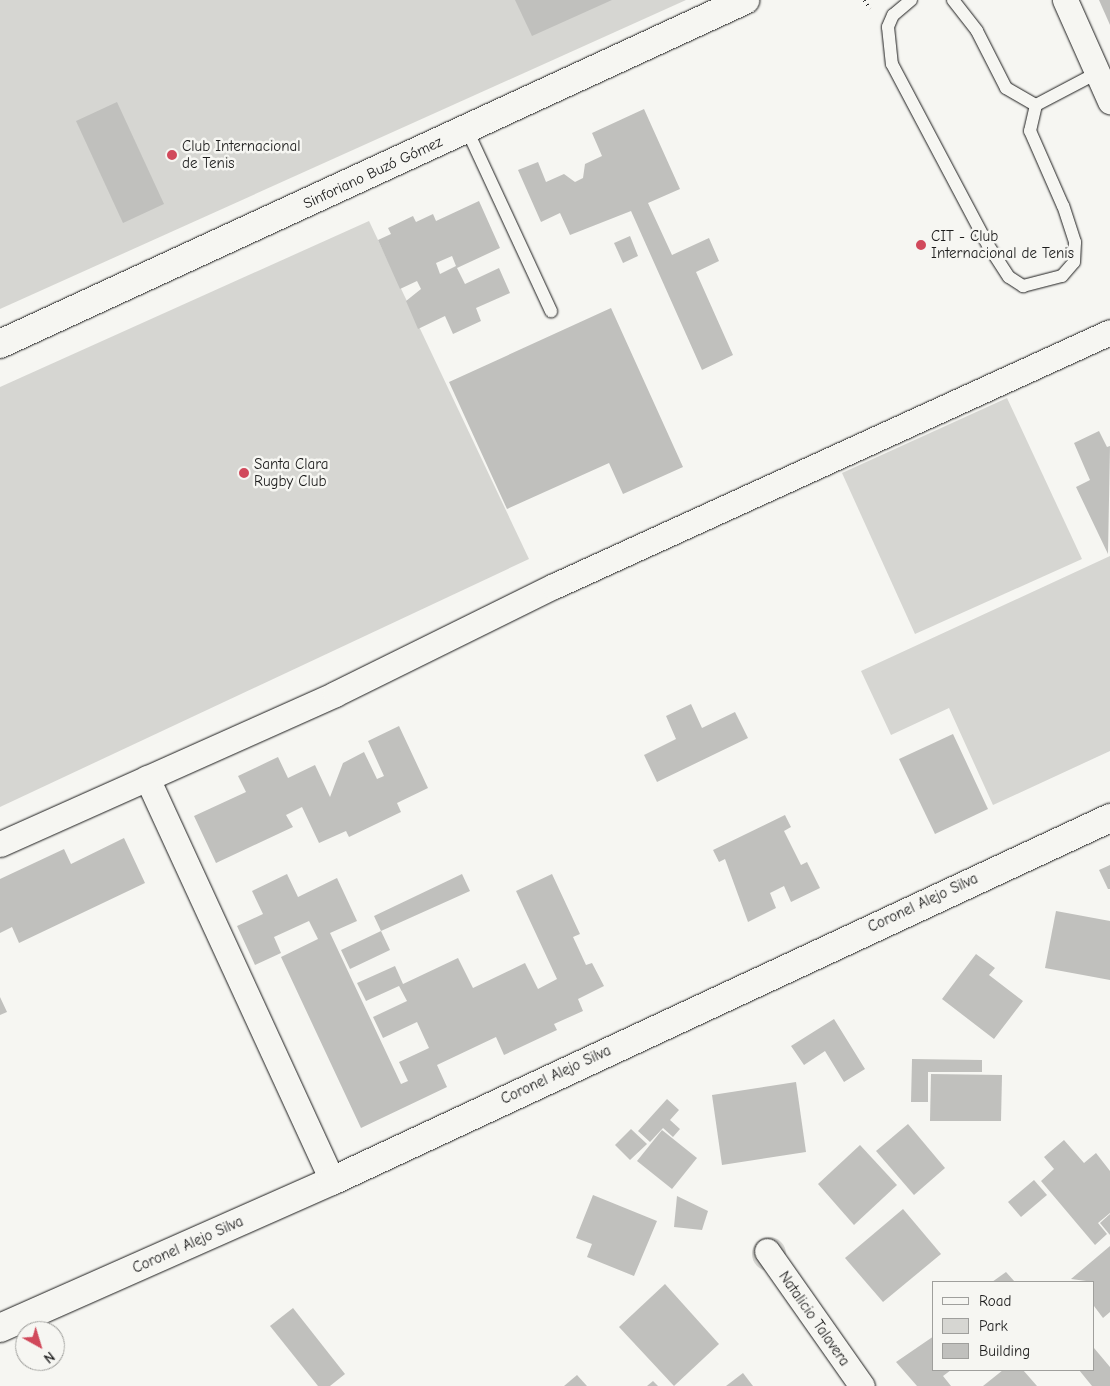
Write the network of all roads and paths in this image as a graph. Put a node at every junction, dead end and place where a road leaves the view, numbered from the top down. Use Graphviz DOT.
graph roads {
  1 [pos="745,0"];
  2 [pos="911,0"];
  3 [pos="953,0"];
  4 [pos="1065,0"];
  5 [pos="1097,73"];
  6 [pos="1110,101"];
  7 [pos="1036,105"];
  8 [pos="467,130"];
  9 [pos="551,310"];
  10 [pos="1110,332"];
  11 [pos="0,344"];
  12 [pos="147,778"];
  13 [pos="1110,818"];
  14 [pos="0,844"];
  15 [pos="332,1181"];
  16 [pos="767,1252"];
  17 [pos="0,1328"];
  18 [pos="862,1386"];
  1 -- 8 [label="main road, Sinforiano Buzó Gómez"];
  2 -- 7 [label="lane"];
  3 -- 7 [label="lane"];
  4 -- 5 [label="street"];
  5 -- 6 [label="street"];
  5 -- 7 [label="lane"];
  8 -- 9 [label="lane"];
  8 -- 11 [label="main road, Sinforiano Buzó Gómez"];
  10 -- 12 [label="street"];
  12 -- 14 [label="street"];
  12 -- 15 [label="street"];
  13 -- 15 [label="main road, Coronel Alejo Silva"];
  15 -- 17 [label="main road, Coronel Alejo Silva"];
  16 -- 18 [label="street, Natalicio Talavera"];
}
